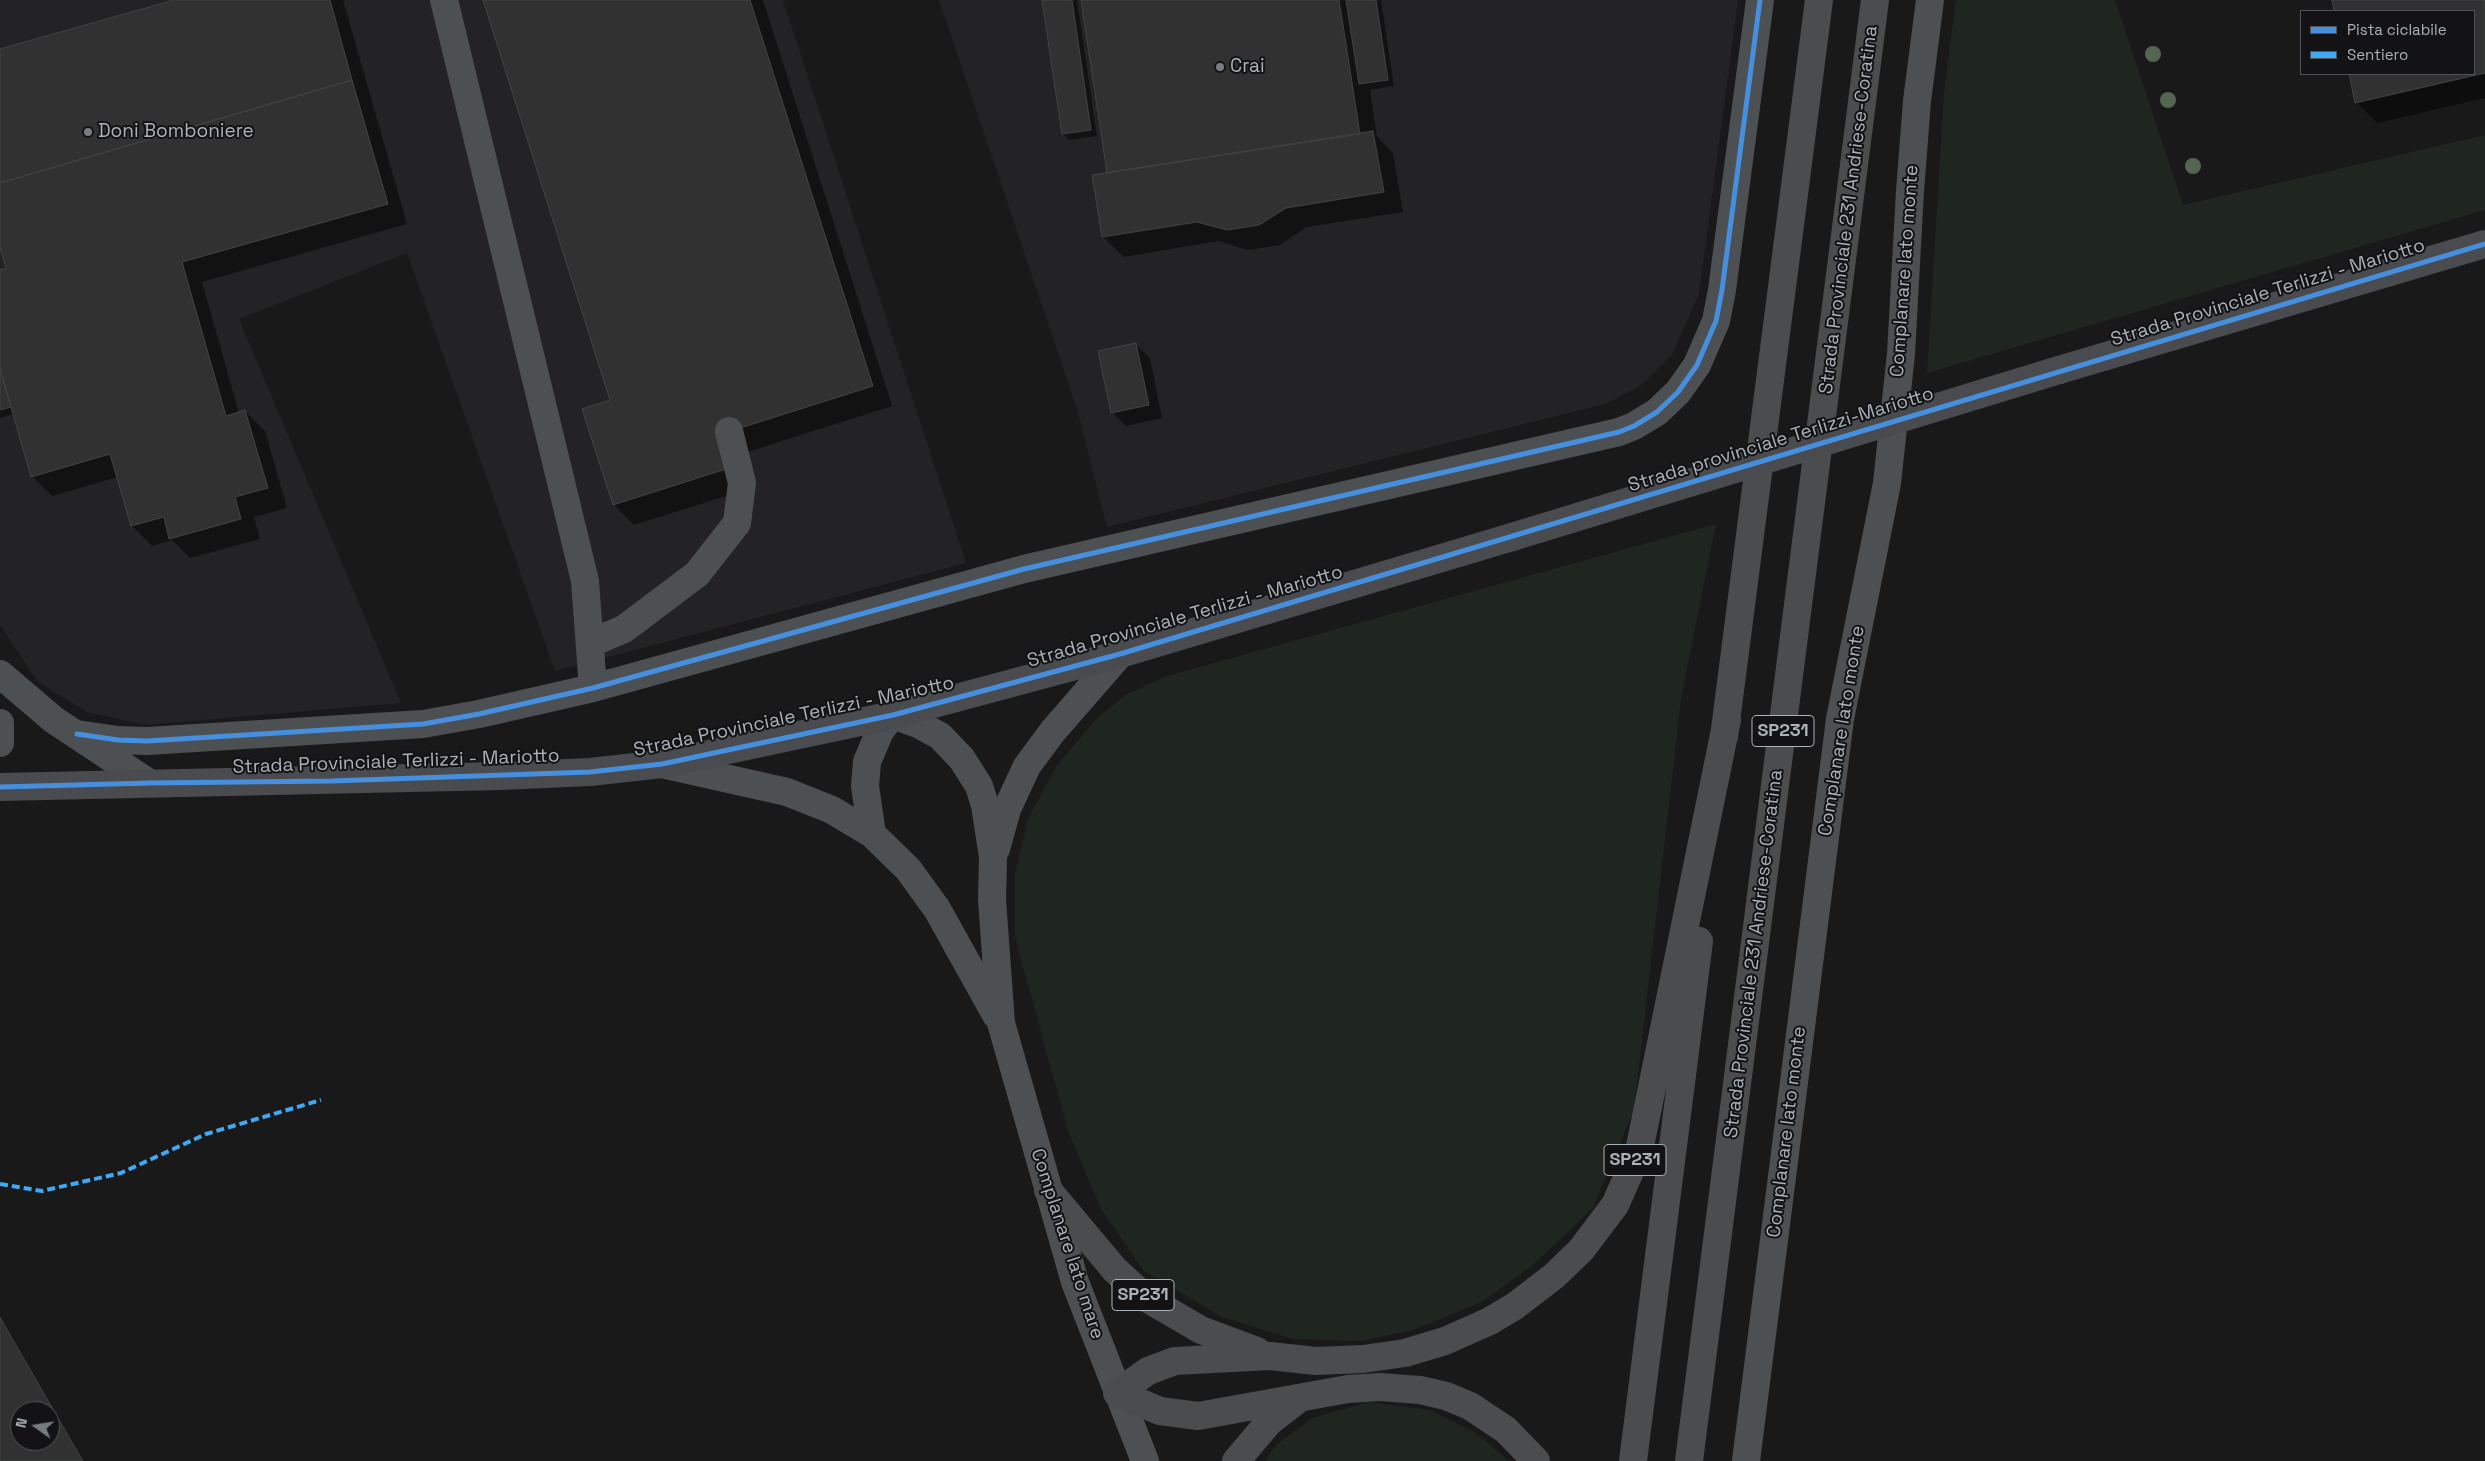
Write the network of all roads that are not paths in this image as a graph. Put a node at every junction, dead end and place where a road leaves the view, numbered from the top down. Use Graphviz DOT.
graph roads {
  1 [pos="444,0"];
  2 [pos="1760,0"];
  3 [pos="1819,0"];
  4 [pos="1875,0"];
  5 [pos="1930,0"];
  6 [pos="2485,244"];
  7 [pos="2059,370"];
  8 [pos="729,431"];
  9 [pos="1512,537"];
  10 [pos="591,643"];
  11 [pos="1120,654"];
  12 [pos="0,674"];
  13 [pos="592,688"];
  14 [pos="893,715"];
  15 [pos="1727,720"];
  16 [pos="0,723"];
  17 [pos="77,734"];
  18 [pos="0,743"];
  19 [pos="662,764"];
  20 [pos="149,783"];
  21 [pos="0,787"];
  22 [pos="872,834"];
  23 [pos="993,857"];
  24 [pos="1001,1023"];
  25 [pos="1048,1190"];
  26 [pos="1270,1356"];
  27 [pos="1116,1393"];
  28 [pos="1301,1398"];
  29 [pos="1145,1461"];
  30 [pos="1236,1461"];
  31 [pos="1536,1461"];
  32 [pos="1633,1461"];
  33 [pos="1689,1461"];
  34 [pos="1746,1461"];
  1 -- 10 [label="street"];
  2 -- 13 [label="street"];
  3 -- 15 [label="highway, SP231"];
  4 -- 33 [label="highway, Strada Provinciale 231 Andriese-Coratina / SP231"];
  5 -- 34 [label="street, Complanare lato monte"];
  6 -- 7 [label="main road, Strada Provinciale Terlizzi - Mariotto"];
  7 -- 9 [label="main road, Strada provinciale Terlizzi-Mariotto, bridge"];
  8 -- 10 [label="street"];
  9 -- 11 [label="main road, Strada Provinciale Terlizzi - Mariotto"];
  10 -- 13 [label="street"];
  11 -- 14 [label="main road, Strada Provinciale Terlizzi - Mariotto"];
  11 -- 23 [label="street"];
  12 -- 17 [label="street"];
  13 -- 17 [label="street"];
  14 -- 19 [label="main road, Strada Provinciale Terlizzi - Mariotto"];
  14 -- 22 [label="street"];
  14 -- 23 [label="street"];
  15 -- 26 [label="highway, SP231"];
  15 -- 32 [label="highway, SP231"];
  16 -- 18 [label="street"];
  17 -- 20 [label="street"];
  19 -- 20 [label="main road, Strada Provinciale Terlizzi - Mariotto"];
  19 -- 22 [label="street"];
  20 -- 21 [label="main road, Strada Provinciale Terlizzi - Mariotto"];
  22 -- 24 [label="street"];
  23 -- 24 [label="street"];
  24 -- 25 [label="street, Complanare lato mare"];
  25 -- 26 [label="highway, SP231"];
  25 -- 27 [label="street, Complanare lato mare"];
  26 -- 27 [label="highway, SP231"];
  27 -- 28 [label="highway"];
  27 -- 29 [label="street, Complanare lato mare"];
  28 -- 30 [label="highway"];
  28 -- 31 [label="highway"];
}
